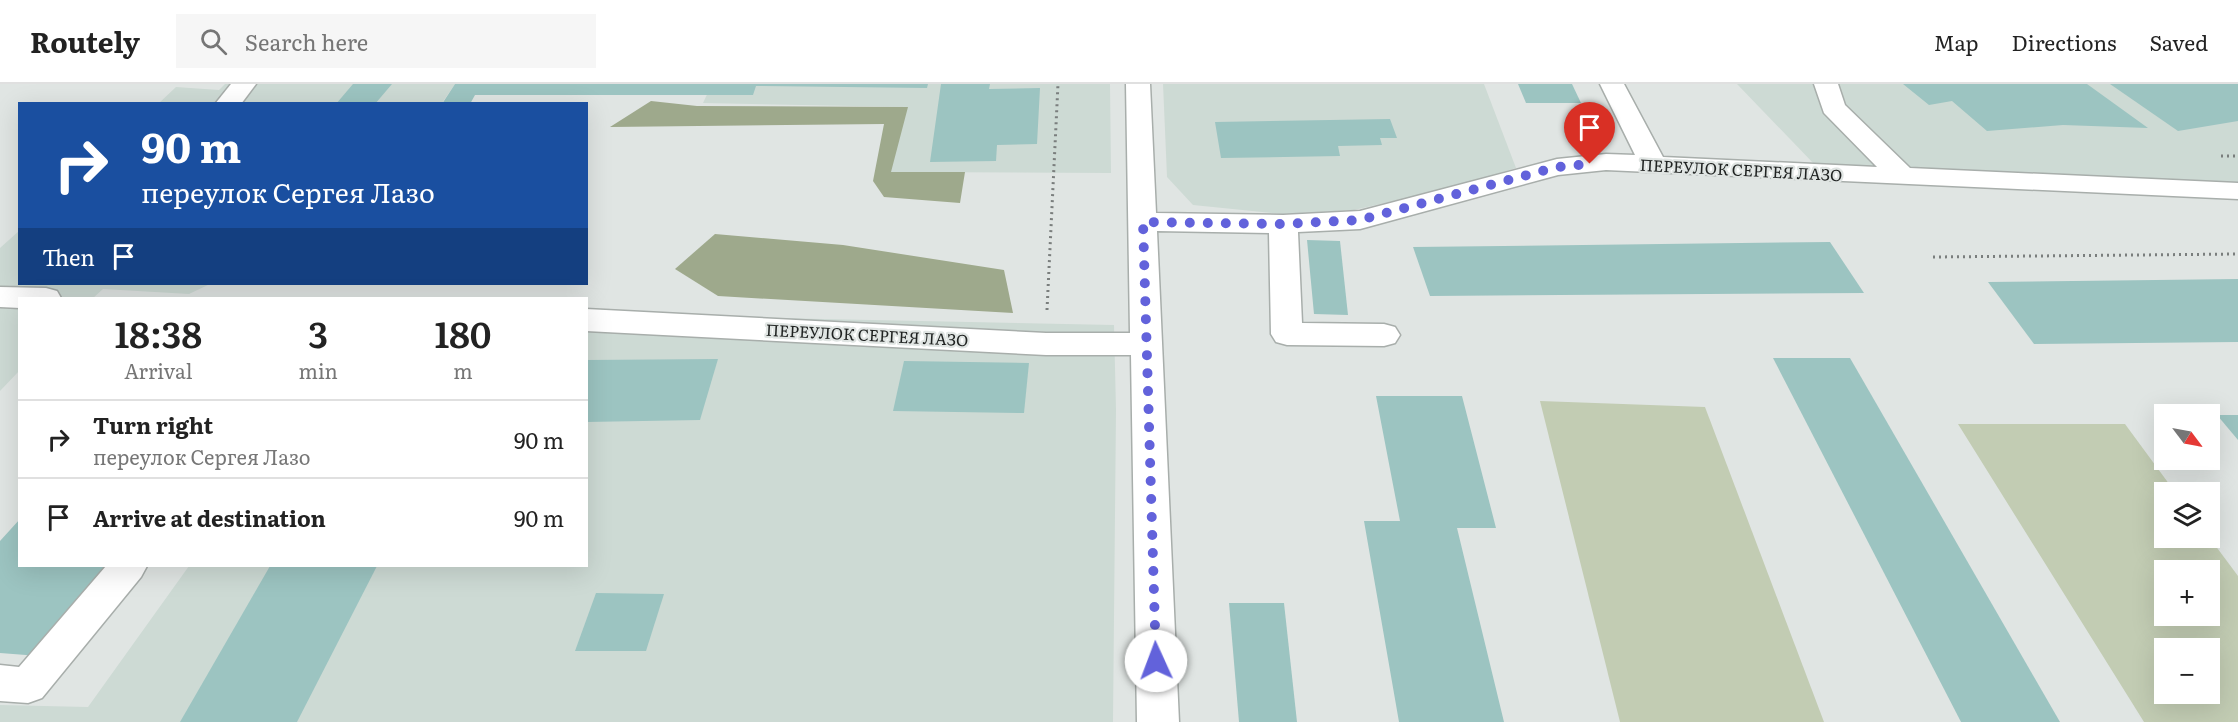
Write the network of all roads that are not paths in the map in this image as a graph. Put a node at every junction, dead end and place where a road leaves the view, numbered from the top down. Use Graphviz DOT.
graph roads {
  1 [pos="244,84"];
  2 [pos="1138,84"];
  3 [pos="1612,84"];
  4 [pos="1826,84"];
  5 [pos="229,102"];
  6 [pos="1653,164"];
  7 [pos="1902,176"];
  8 [pos="2238,191"];
  9 [pos="1143,222"];
  10 [pos="1283,224"];
  11 [pos="11,296"];
  12 [pos="28,297"];
  13 [pos="588,320"];
  14 [pos="1384,335"];
  15 [pos="1148,345"];
  16 [pos="127,567"];
  17 [pos="0,682"];
  18 [pos="1158,722"];
  1 -- 5 [label="street"];
  2 -- 9 [label="street"];
  3 -- 6 [label="street"];
  4 -- 7 [label="street"];
  6 -- 7 [label="street, ПЕРЕУЛОК СЕРГЕЯ ЛАЗО"];
  6 -- 10 [label="street, ПЕРЕУЛОК СЕРГЕЯ ЛАЗО"];
  7 -- 8 [label="street, ПЕРЕУЛОК СЕРГЕЯ ЛАЗО"];
  9 -- 10 [label="street, ПЕРЕУЛОК СЕРГЕЯ ЛАЗО"];
  9 -- 15 [label="street"];
  10 -- 14 [label="street"];
  11 -- 12 [label="street"];
  13 -- 15 [label="street, ПЕРЕУЛОК СЕРГЕЯ ЛАЗО"];
  15 -- 18 [label="street"];
  16 -- 17 [label="street"];
}
